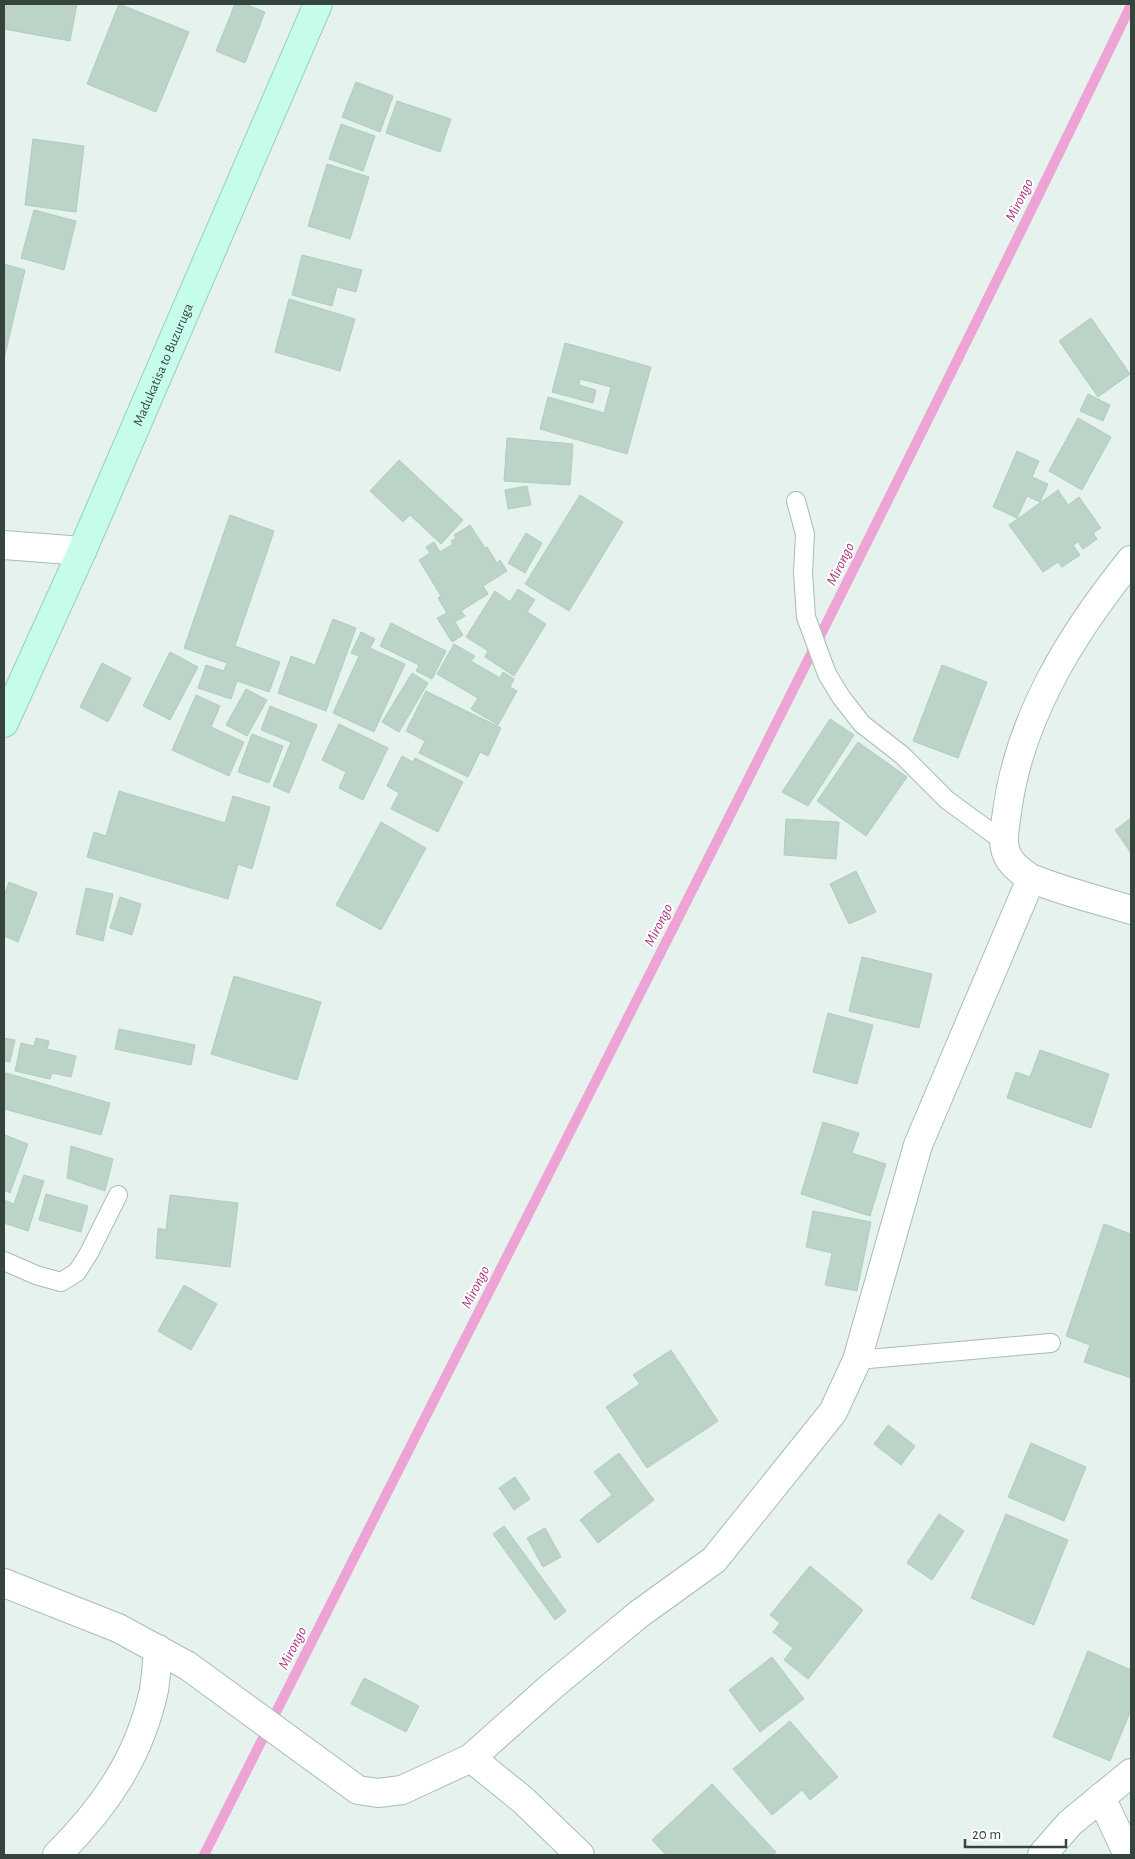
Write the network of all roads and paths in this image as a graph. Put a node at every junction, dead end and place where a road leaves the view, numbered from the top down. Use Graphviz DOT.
graph roads {
  1 [pos="317,4"];
  2 [pos="796,501"];
  3 [pos="4,545"];
  4 [pos="82,551"];
  5 [pos="1131,560"];
  6 [pos="4,723"];
  7 [pos="1003,841"];
  8 [pos="1031,879"];
  9 [pos="1131,910"];
  10 [pos="118,1195"];
  11 [pos="4,1260"];
  12 [pos="1051,1343"];
  13 [pos="857,1360"];
  14 [pos="4,1583"];
  15 [pos="158,1649"];
  16 [pos="471,1758"];
  17 [pos="1131,1773"];
  18 [pos="1101,1797"];
  19 [pos="57,1855"];
  20 [pos="580,1855"];
  21 [pos="1042,1855"];
  22 [pos="1128,1855"];
  1 -- 4 [label="main road, Madukatisa to Buzuruga"];
  2 -- 7 [label="lane"];
  3 -- 4 [label="street"];
  4 -- 6 [label="main road, Madukatisa to Buzuruga"];
  5 -- 7 [label="street"];
  7 -- 8 [label="street"];
  8 -- 9 [label="street"];
  8 -- 13 [label="street"];
  10 -- 11 [label="lane"];
  12 -- 13 [label="lane"];
  13 -- 16 [label="street"];
  14 -- 15 [label="street"];
  15 -- 16 [label="street"];
  15 -- 19 [label="street"];
  16 -- 20 [label="street"];
  17 -- 18 [label="street"];
  18 -- 21 [label="street"];
  18 -- 22 [label="street"];
}
